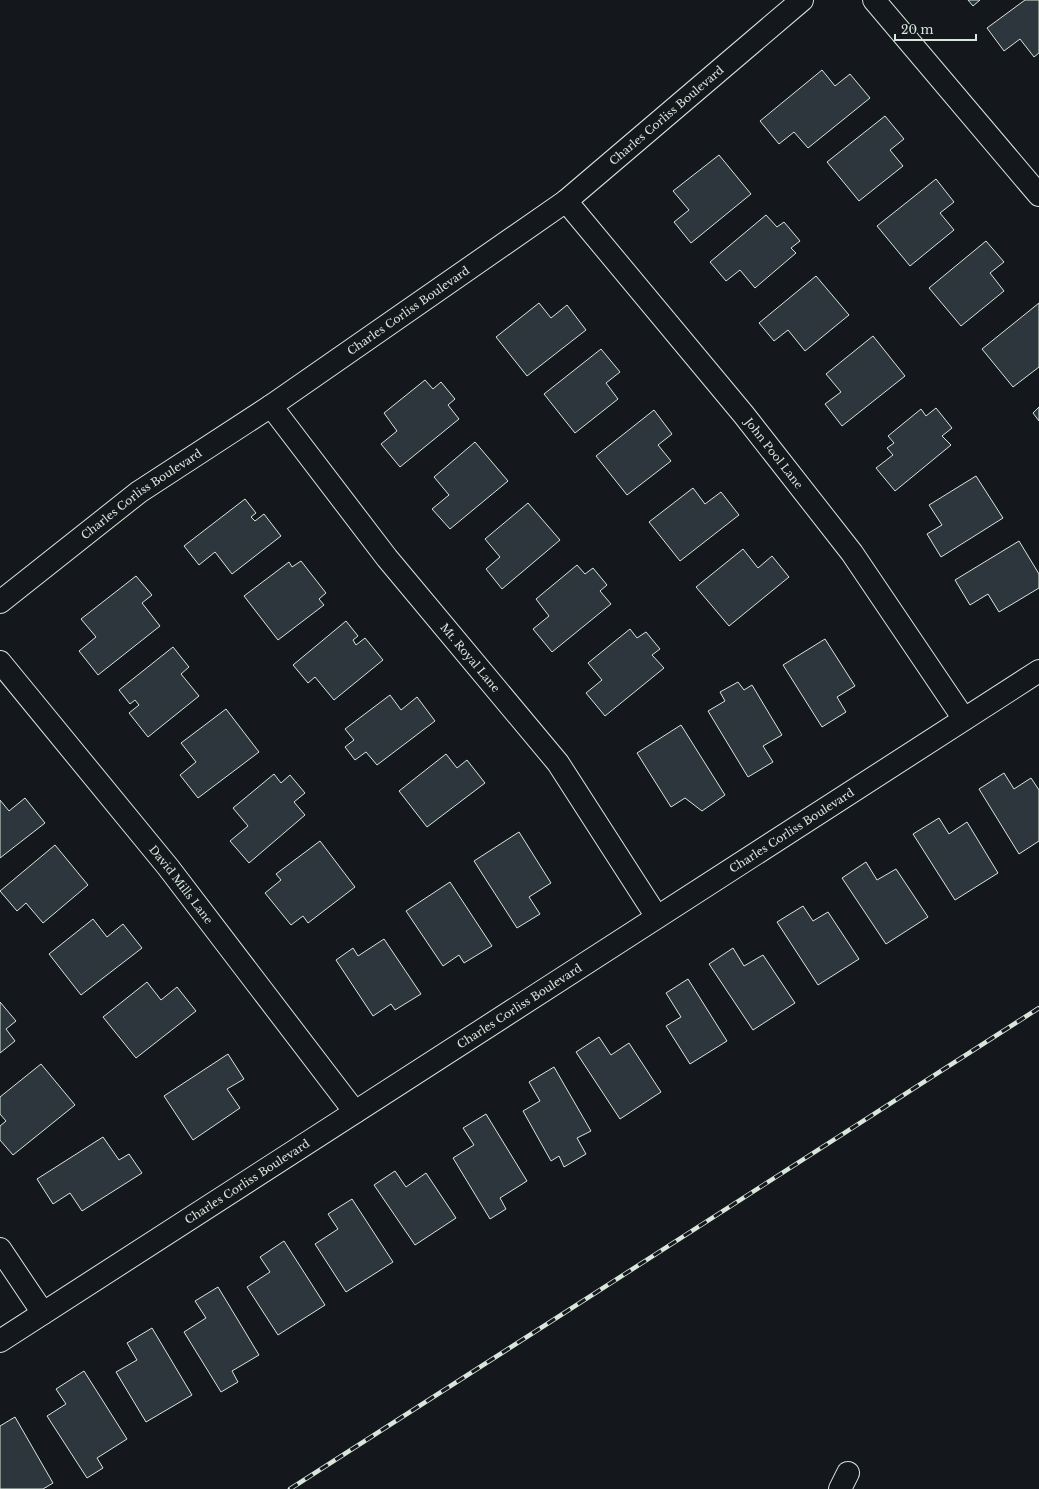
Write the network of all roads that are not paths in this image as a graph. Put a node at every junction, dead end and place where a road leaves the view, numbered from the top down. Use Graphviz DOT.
graph roads {
  1 [pos="802,0"];
  2 [pos="874,0"];
  3 [pos="1039,195"];
  4 [pos="566,201"];
  5 [pos="271,406"];
  6 [pos="0,602"];
  7 [pos="0,662"];
  8 [pos="1039,671"];
  9 [pos="964,719"];
  10 [pos="657,917"];
  11 [pos="355,1112"];
  12 [pos="0,1249"];
  13 [pos="44,1313"];
  14 [pos="0,1341"];
  1 -- 4 [label="street, Charles Corliss Boulevard"];
  2 -- 3 [label="street"];
  4 -- 5 [label="street, Charles Corliss Boulevard"];
  4 -- 9 [label="street, John Pool Lane"];
  5 -- 6 [label="street, Charles Corliss Boulevard"];
  5 -- 10 [label="street, Mt. Royal Lane"];
  7 -- 11 [label="street, David Mills Lane"];
  8 -- 9 [label="street, Charles Corliss Boulevard"];
  9 -- 10 [label="street, Charles Corliss Boulevard"];
  10 -- 11 [label="street, Charles Corliss Boulevard"];
  11 -- 13 [label="street, Charles Corliss Boulevard"];
  12 -- 13 [label="street"];
  13 -- 14 [label="street, Charles Corliss Boulevard"];
}
